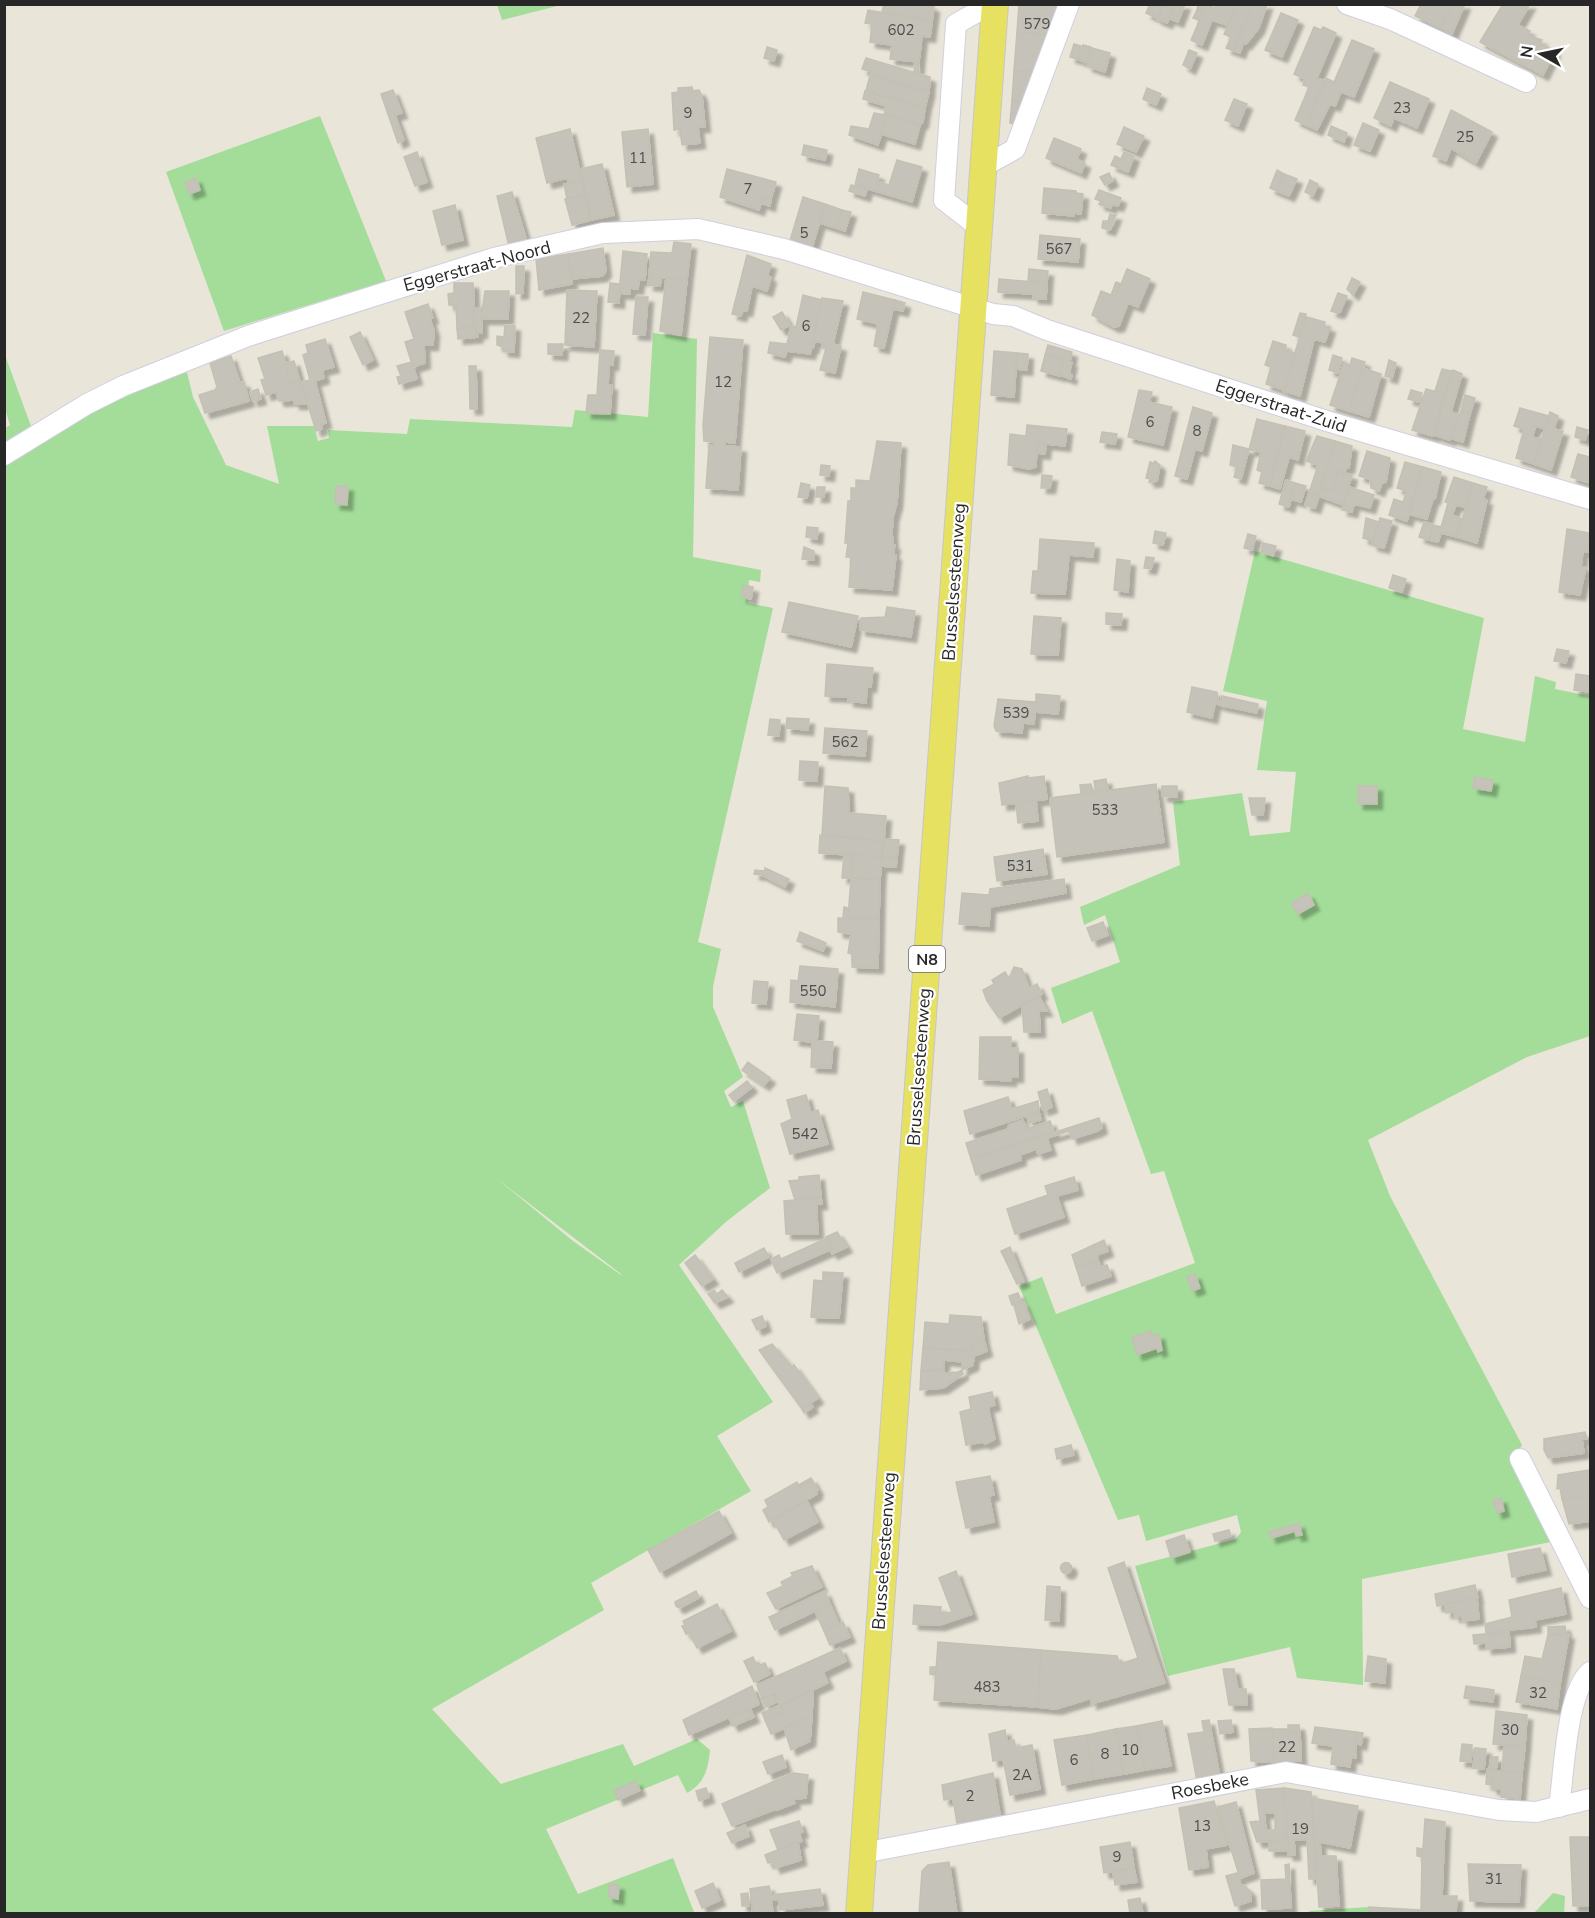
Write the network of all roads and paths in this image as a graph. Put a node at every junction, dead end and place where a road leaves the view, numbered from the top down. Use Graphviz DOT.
graph roads {
  1 [pos="993,4"];
  2 [pos="1069,4"];
  3 [pos="1347,4"];
  4 [pos="1526,82"];
  5 [pos="984,166"];
  6 [pos="980,228"];
  7 [pos="974,306"];
  8 [pos="4,455"];
  9 [pos="1590,499"];
  10 [pos="1520,1459"];
  11 [pos="1590,1598"];
  12 [pos="1590,1672"];
  13 [pos="1590,1799"];
  14 [pos="1559,1807"];
  15 [pos="863,1853"];
  16 [pos="859,1914"];
  1 -- 5 [label="main road, Brusselsesteenweg / N8"];
  1 -- 6 [label="street"];
  2 -- 5 [label="street"];
  3 -- 4 [label="street"];
  5 -- 6 [label="main road, Brusselsesteenweg / N8"];
  6 -- 7 [label="main road, Brusselsesteenweg / N8"];
  7 -- 8 [label="street, Eggerstraat-Noord"];
  7 -- 9 [label="street, Eggerstraat-Zuid"];
  7 -- 15 [label="main road, Brusselsesteenweg / N8"];
  10 -- 11 [label="street"];
  12 -- 14 [label="street"];
  13 -- 14 [label="street, Roesbeke"];
  14 -- 15 [label="street, Roesbeke"];
  15 -- 16 [label="main road, Brusselsesteenweg / N8"];
}
